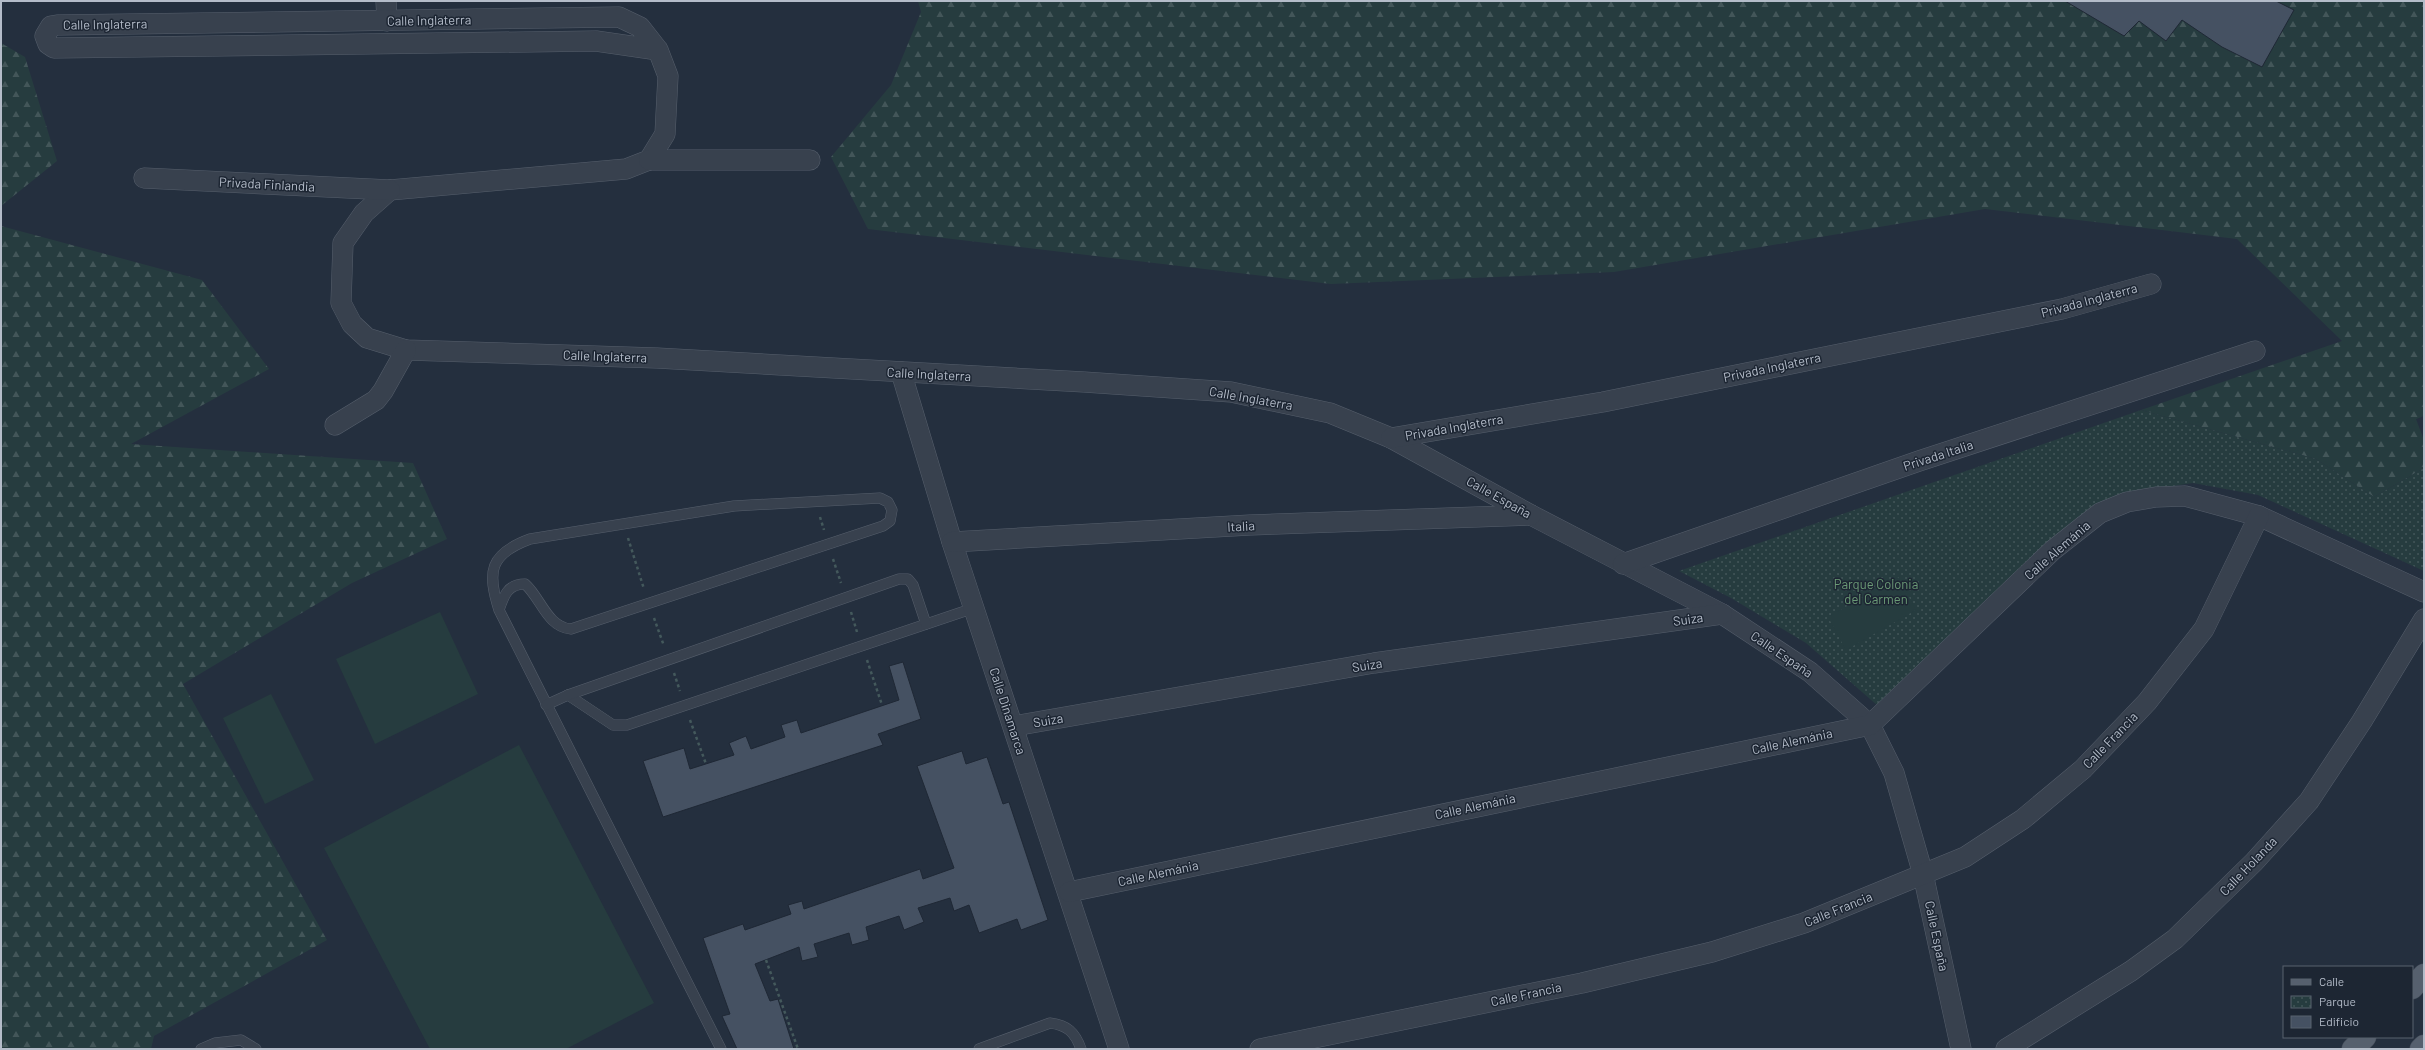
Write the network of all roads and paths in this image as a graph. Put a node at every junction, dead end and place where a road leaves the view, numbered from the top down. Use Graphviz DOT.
graph roads {
  1 [pos="386,1"];
  2 [pos="387,21"];
  3 [pos="658,50"];
  4 [pos="649,160"];
  5 [pos="810,160"];
  6 [pos="144,178"];
  7 [pos="390,190"];
  8 [pos="2151,284"];
  9 [pos="406,350"];
  10 [pos="2255,351"];
  11 [pos="901,372"];
  12 [pos="335,425"];
  13 [pos="1391,438"];
  14 [pos="1531,515"];
  15 [pos="2259,516"];
  16 [pos="952,542"];
  17 [pos="1623,564"];
  18 [pos="2424,592"];
  19 [pos="974,608"];
  20 [pos="499,610"];
  21 [pos="1722,614"];
  22 [pos="2424,619"];
  23 [pos="926,624"];
  24 [pos="568,695"];
  25 [pos="546,705"];
  26 [pos="1870,725"];
  27 [pos="1014,726"];
  28 [pos="1923,874"];
  29 [pos="1069,892"];
  30 [pos="766,960"];
  31 [pos="2424,975"];
  32 [pos="2413,987"];
  33 [pos="2364,1038"];
  34 [pos="2424,1046"];
  35 [pos="1959,1048"];
  36 [pos="201,1049"];
  37 [pos="256,1049"];
  38 [pos="721,1049"];
  39 [pos="798,1049"];
  40 [pos="979,1049"];
  41 [pos="1081,1049"];
  42 [pos="1119,1049"];
  43 [pos="1260,1049"];
  44 [pos="2006,1049"];
  45 [pos="2353,1049"];
  46 [pos="2421,1049"];
  1 -- 2 [label="street"];
  2 -- 3 [label="street, Calle Inglaterra"];
  2 -- 3 [label="street, Calle Inglaterra"];
  3 -- 4 [label="street, Calle Inglaterra"];
  4 -- 5 [label="street"];
  4 -- 7 [label="street"];
  6 -- 7 [label="street, Privada Finlandia"];
  7 -- 9 [label="street, Calle Inglaterra"];
  8 -- 13 [label="street, Privada Inglaterra"];
  9 -- 11 [label="street, Calle Inglaterra"];
  9 -- 12 [label="street"];
  10 -- 17 [label="street, Privada Italia"];
  11 -- 13 [label="street, Calle Inglaterra"];
  11 -- 16 [label="street, Calle Dinamarca"];
  13 -- 14 [label="street, Calle España"];
  14 -- 16 [label="street, Italia"];
  14 -- 17 [label="street, Calle España"];
  15 -- 18 [label="street, Calle Alemánia"];
  15 -- 26 [label="street, Calle Alemánia"];
  15 -- 28 [label="street, Calle Francia"];
  16 -- 19 [label="street, Calle Dinamarca"];
  17 -- 21 [label="street, Calle España"];
  19 -- 23 [label="lane"];
  19 -- 27 [label="street, Calle Dinamarca"];
  20 -- 20 [label="lane"];
  20 -- 25 [label="lane"];
  21 -- 26 [label="street, Calle España"];
  21 -- 27 [label="street, Suiza"];
  22 -- 44 [label="street, Calle Holanda"];
  23 -- 24 [label="lane"];
  23 -- 24 [label="lane"];
  24 -- 25 [label="lane"];
  25 -- 38 [label="lane"];
  26 -- 28 [label="street, Calle España"];
  26 -- 29 [label="street, Calle Alemánia"];
  27 -- 29 [label="street, Calle Dinamarca"];
  28 -- 35 [label="street, Calle España"];
  28 -- 43 [label="street, Calle Francia"];
  29 -- 42 [label="street, Calle Dinamarca"];
  30 -- 39 [label="path"];
  31 -- 32 [label="main road"];
  33 -- 45 [label="main road"];
  34 -- 46 [label="main road"];
  36 -- 37 [label="lane"];
  40 -- 41 [label="lane"];
}
